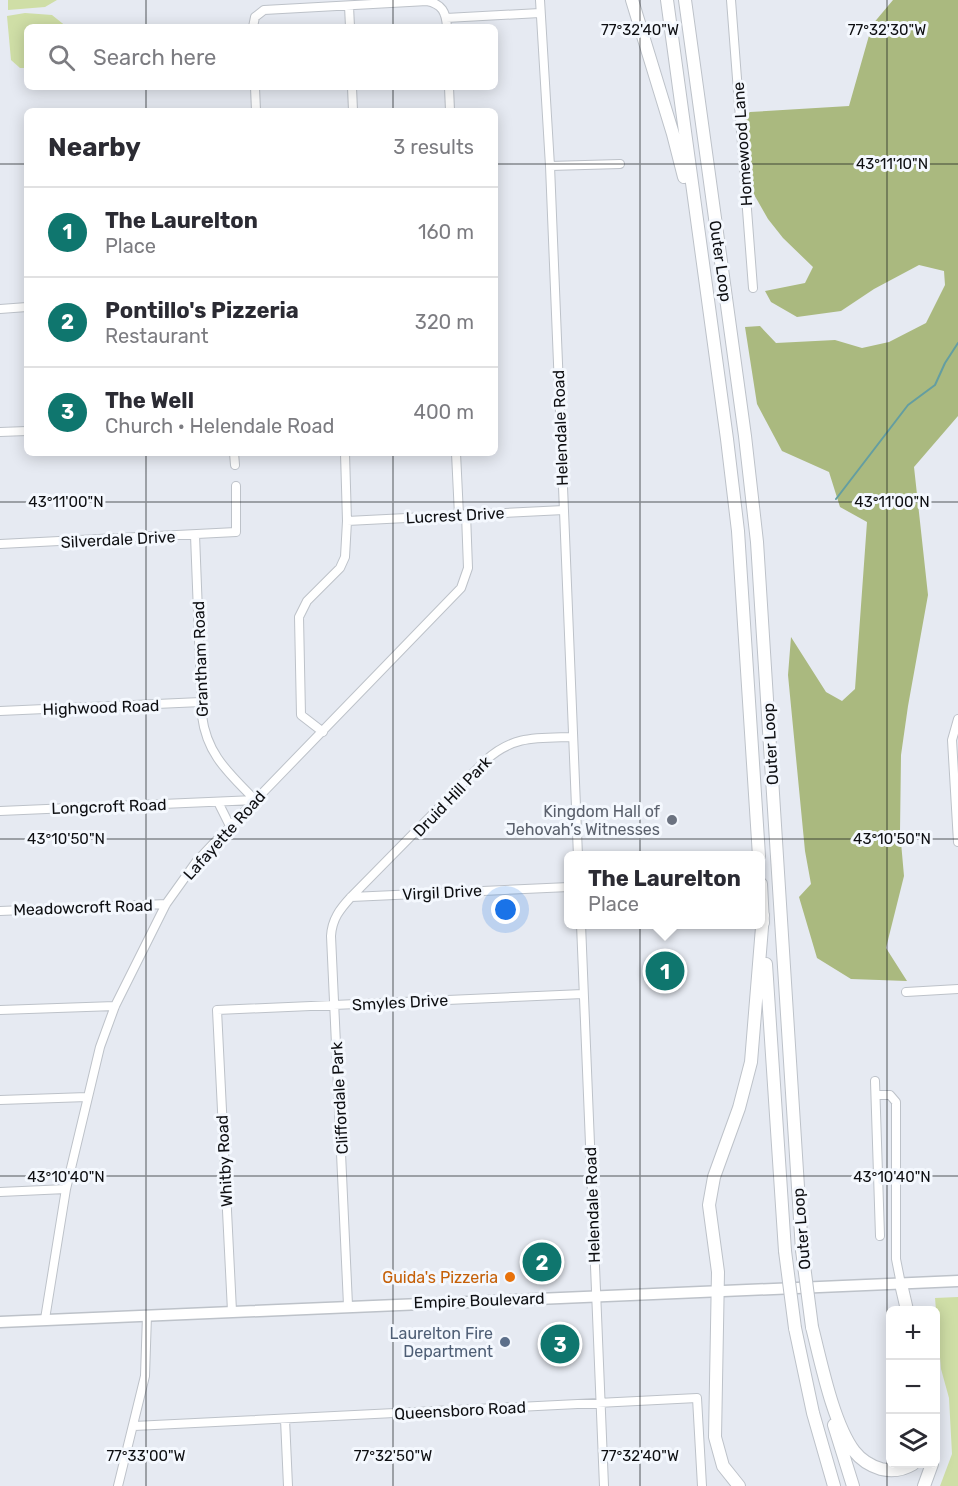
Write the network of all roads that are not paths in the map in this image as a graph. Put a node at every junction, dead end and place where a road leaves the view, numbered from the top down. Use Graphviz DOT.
graph roads {
  1 [pos="540,0"];
  2 [pos="632,0"];
  3 [pos="667,0"];
  4 [pos="685,0"];
  5 [pos="731,0"];
  6 [pos="349,6"];
  7 [pos="540,14"];
  8 [pos="447,23"];
  9 [pos="253,24"];
  10 [pos="350,24"];
  11 [pos="255,90"];
  12 [pos="352,90"];
  13 [pos="449,90"];
  14 [pos="256,108"];
  15 [pos="353,108"];
  16 [pos="450,108"];
  17 [pos="620,164"];
  18 [pos="550,166"];
  19 [pos="706,287"];
  20 [pos="753,288"];
  21 [pos="24,307"];
  22 [pos="0,309"];
  23 [pos="24,431"];
  24 [pos="0,432"];
  25 [pos="234,456"];
  26 [pos="345,456"];
  27 [pos="456,456"];
  28 [pos="235,465"];
  29 [pos="236,486"];
  30 [pos="564,510"];
  31 [pos="462,514"];
  32 [pos="347,521"];
  33 [pos="195,535"];
  34 [pos="0,544"];
  35 [pos="201,702"];
  36 [pos="0,711"];
  37 [pos="958,722"];
  38 [pos="323,732"];
  39 [pos="573,737"];
  40 [pos="255,800"];
  41 [pos="218,802"];
  42 [pos="0,811"];
  43 [pos="230,825"];
  44 [pos="958,831"];
  45 [pos="958,842"];
  46 [pos="578,851"];
  47 [pos="759,851"];
  48 [pos="564,887"];
  49 [pos="351,897"];
  50 [pos="166,904"];
  51 [pos="0,911"];
  52 [pos="581,929"];
  53 [pos="762,929"];
  54 [pos="764,929"];
  55 [pos="958,989"];
  56 [pos="906,992"];
  57 [pos="583,993"];
  58 [pos="335,1005"];
  59 [pos="115,1006"];
  60 [pos="0,1010"];
  61 [pos="217,1010"];
  62 [pos="875,1081"];
  63 [pos="876,1095"];
  64 [pos="87,1096"];
  65 [pos="0,1100"];
  66 [pos="66,1189"];
  67 [pos="0,1192"];
  68 [pos="895,1231"];
  69 [pos="958,1281"];
  70 [pos="901,1284"];
  71 [pos="718,1292"];
  72 [pos="596,1296"];
  73 [pos="348,1305"];
  74 [pos="906,1306"];
  75 [pos="232,1311"];
  76 [pos="147,1315"];
  77 [pos="45,1319"];
  78 [pos="0,1322"];
  79 [pos="812,1327"];
  80 [pos="600,1403"];
  81 [pos="285,1419"];
  82 [pos="134,1426"];
  83 [pos="903,1468"];
  84 [pos="931,1468"];
  85 [pos="118,1486"];
  86 [pos="288,1486"];
  87 [pos="604,1486"];
  88 [pos="702,1486"];
  89 [pos="739,1486"];
  90 [pos="834,1486"];
  91 [pos="853,1486"];
  92 [pos="924,1486"];
  1 -- 7 [label="street, Helendale Road"];
  2 -- 19 [label="highway"];
  3 -- 19 [label="highway, Outer Loop"];
  4 -- 79 [label="highway, Outer Loop, bridge"];
  5 -- 20 [label="street, Homewood Lane"];
  6 -- 8 [label="street"];
  6 -- 9 [label="street"];
  6 -- 10 [label="street"];
  7 -- 8 [label="street"];
  7 -- 18 [label="street, Helendale Road"];
  11 -- 14 [label="street"];
  12 -- 15 [label="street"];
  13 -- 16 [label="street"];
  17 -- 18 [label="street"];
  18 -- 30 [label="street, Helendale Road"];
  19 -- 47 [label="highway, Outer Loop"];
  21 -- 22 [label="street"];
  23 -- 24 [label="street"];
  25 -- 28 [label="street"];
  26 -- 32 [label="street"];
  27 -- 31 [label="street, Lafayette Road"];
  29 -- 33 [label="street, Silverdale Drive"];
  30 -- 31 [label="street, Lucrest Drive"];
  30 -- 39 [label="street, Helendale Road"];
  31 -- 32 [label="street, Lucrest Drive"];
  31 -- 38 [label="street, Lafayette Road"];
  32 -- 38 [label="street"];
  33 -- 34 [label="street, Silverdale Drive"];
  33 -- 35 [label="street, Grantham Road"];
  35 -- 36 [label="street, Highwood Road"];
  35 -- 40 [label="street, Grantham Road"];
  37 -- 44 [label="street"];
  38 -- 40 [label="street, Lafayette Road"];
  39 -- 46 [label="street, Helendale Road"];
  39 -- 49 [label="street, Druid Hill Park"];
  40 -- 41 [label="street, Longcroft Road"];
  40 -- 43 [label="street, Lafayette Road"];
  41 -- 42 [label="street, Longcroft Road"];
  41 -- 43 [label="street"];
  43 -- 50 [label="street, Lafayette Road"];
  44 -- 45 [label="street"];
  48 -- 49 [label="street, Virgil Drive"];
  49 -- 58 [label="street, Cliffordale Park"];
  50 -- 51 [label="street, Meadowcroft Road"];
  50 -- 59 [label="street, Lafayette Road"];
  52 -- 57 [label="street, Helendale Road"];
  53 -- 71 [label="highway"];
  54 -- 90 [label="highway, Outer Loop, bridge"];
  55 -- 56 [label="street"];
  57 -- 58 [label="street, Smyles Drive"];
  57 -- 72 [label="street, Helendale Road"];
  58 -- 61 [label="street, Smyles Drive"];
  58 -- 73 [label="street, Cliffordale Park"];
  59 -- 60 [label="street"];
  59 -- 64 [label="street, Lafayette Road"];
  61 -- 75 [label="street, Whitby Road"];
  62 -- 63 [label="street"];
  63 -- 68 [label="street"];
  63 -- 68 [label="street"];
  64 -- 65 [label="street"];
  64 -- 66 [label="street, Lafayette Road"];
  66 -- 67 [label="street"];
  66 -- 77 [label="street, Lafayette Road"];
  68 -- 70 [label="street"];
  69 -- 70 [label="main road, Empire Boulevard"];
  70 -- 71 [label="main road, Empire Boulevard"];
  70 -- 74 [label="highway"];
  71 -- 72 [label="main road, Empire Boulevard"];
  71 -- 89 [label="highway"];
  72 -- 73 [label="main road, Empire Boulevard"];
  72 -- 80 [label="street, Helendale Road"];
  73 -- 75 [label="main road, Empire Boulevard"];
  75 -- 76 [label="main road, Empire Boulevard"];
  76 -- 77 [label="main road, Empire Boulevard"];
  76 -- 82 [label="street"];
  77 -- 78 [label="main road, Empire Boulevard"];
  79 -- 83 [label="highway"];
  79 -- 91 [label="highway, Outer Loop"];
  80 -- 81 [label="street, Queensboro Road"];
  80 -- 87 [label="street, Helendale Road"];
  80 -- 88 [label="street, Queensboro Road"];
  81 -- 82 [label="street, Queensboro Road"];
  81 -- 86 [label="street"];
  82 -- 85 [label="street"];
  84 -- 92 [label="highway"];
}
